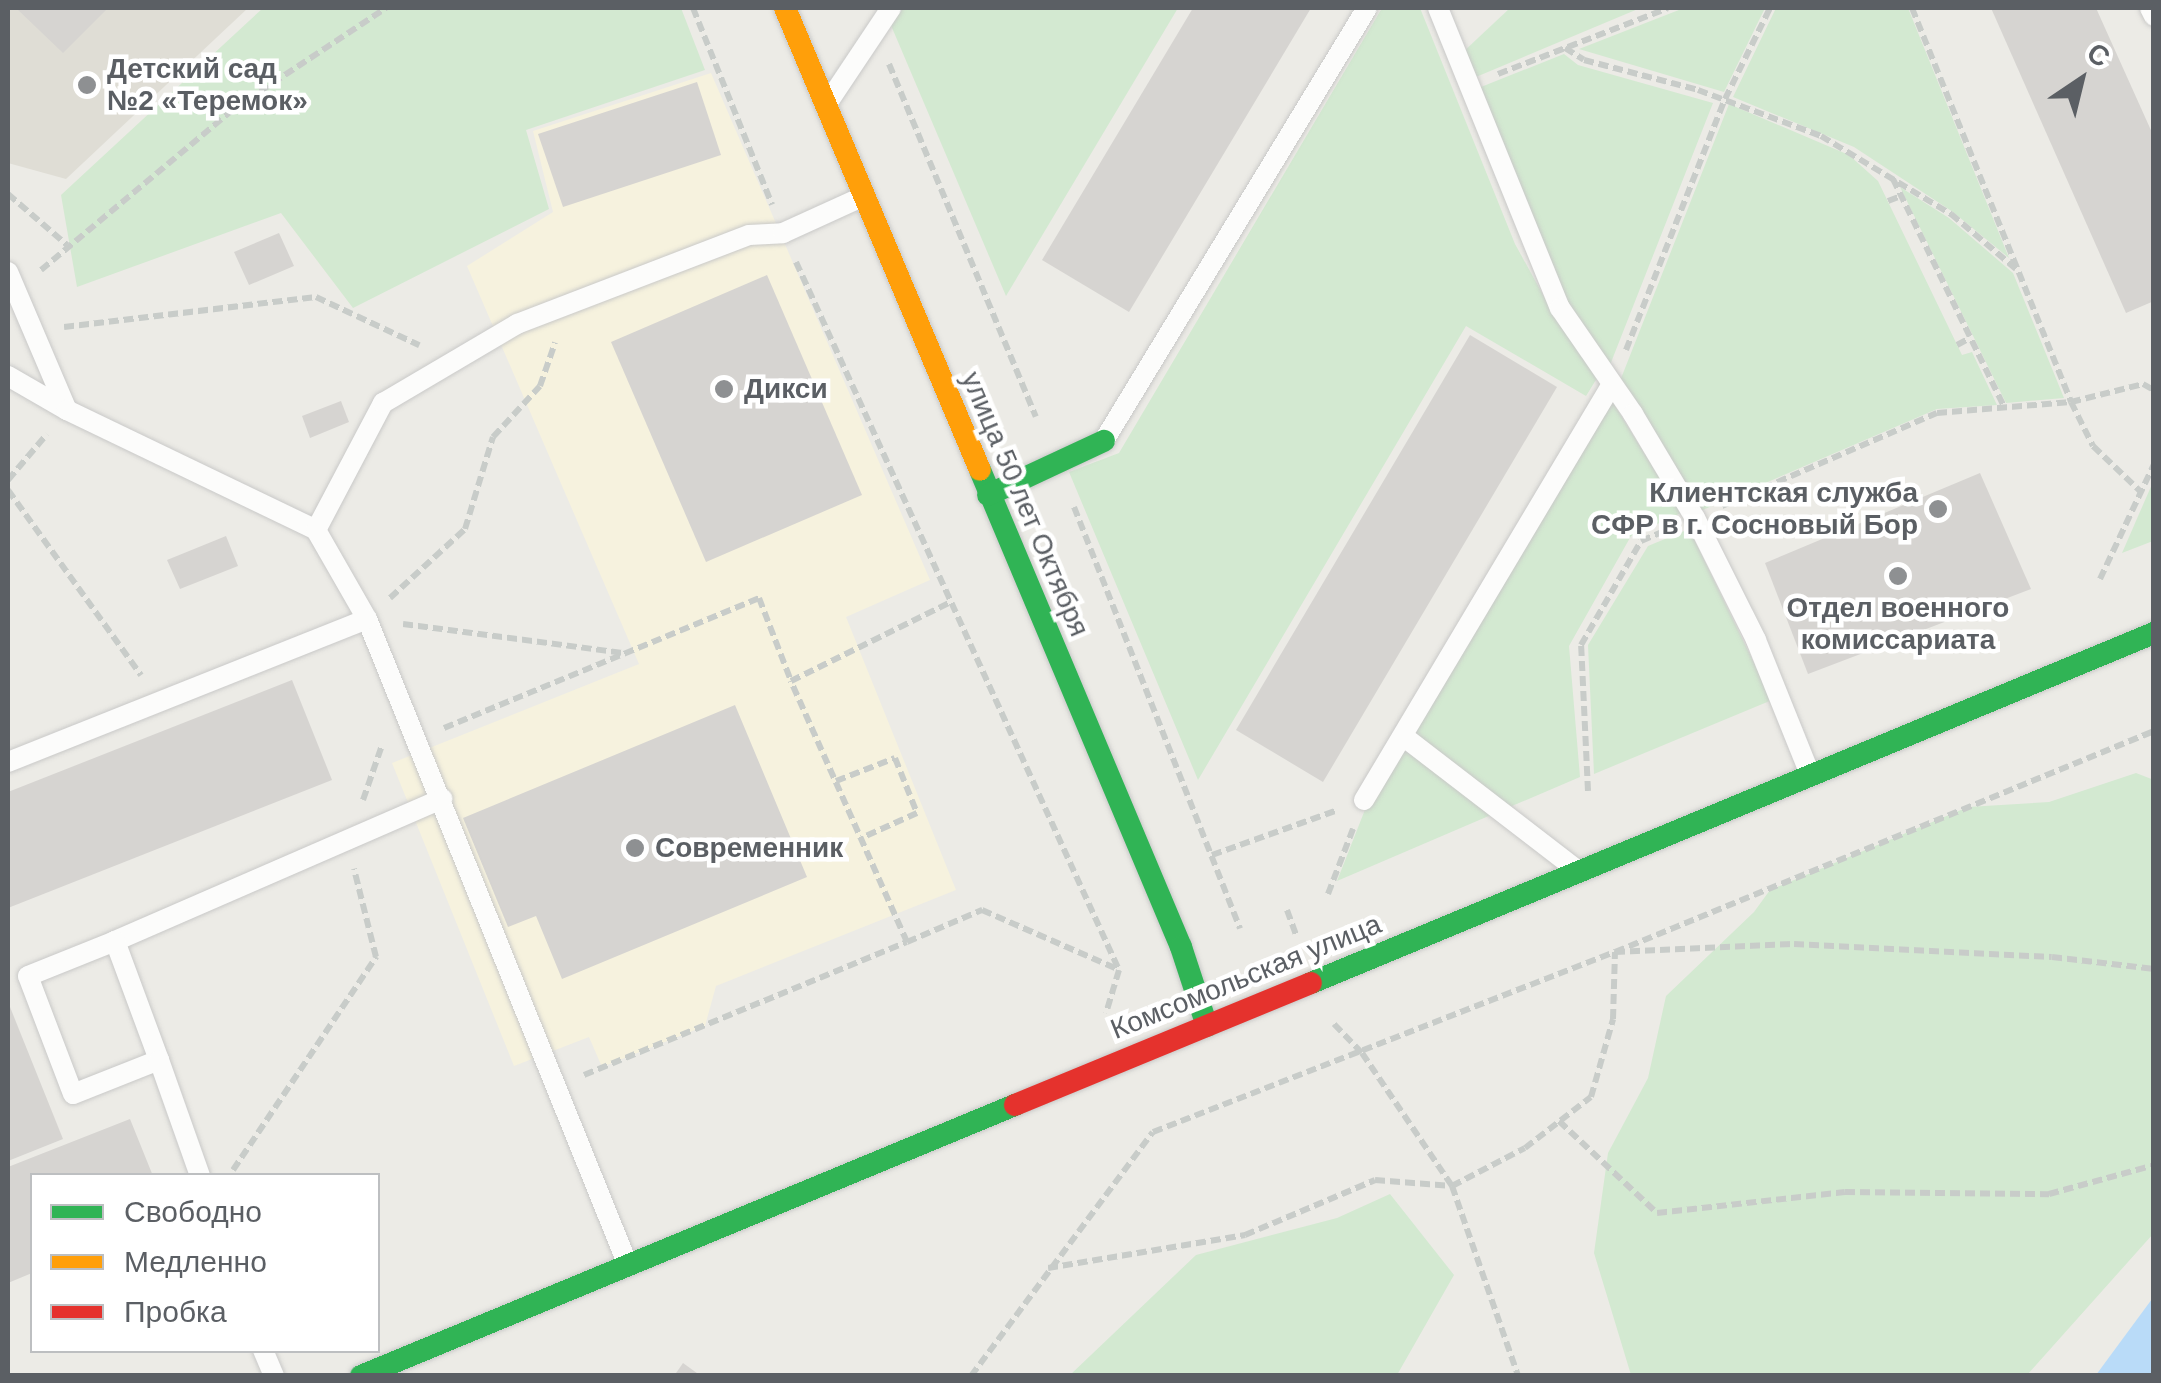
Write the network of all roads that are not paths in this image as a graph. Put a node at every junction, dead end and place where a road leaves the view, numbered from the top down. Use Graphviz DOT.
graph roads {
  1 [pos="785,8"];
  2 [pos="891,8"];
  3 [pos="1367,8"];
  4 [pos="1438,8"];
  5 [pos="2150,8"];
  6 [pos="2154,16"];
  7 [pos="825,107"];
  8 [pos="863,196"];
  9 [pos="8,272"];
  10 [pos="8,376"];
  11 [pos="1612,384"];
  12 [pos="67,410"];
  13 [pos="1104,441"];
  14 [pos="988,495"];
  15 [pos="316,530"];
  16 [pos="367,619"];
  17 [pos="2154,633"];
  18 [pos="1403,736"];
  19 [pos="8,762"];
  20 [pos="1810,776"];
  21 [pos="442,799"];
  22 [pos="1364,800"];
  23 [pos="1579,871"];
  24 [pos="116,941"];
  25 [pos="1207,1026"];
  26 [pos="159,1060"];
  27 [pos="199,1173"];
  28 [pos="627,1265"];
  29 [pos="361,1376"];
  1 -- 7 [label="street, улица 50 лет Октября"];
  2 -- 7 [label="lane"];
  3 -- 13 [label="lane"];
  4 -- 11 [label="lane"];
  5 -- 6 [label="lane"];
  7 -- 8 [label="street, улица 50 лет Октября"];
  8 -- 14 [label="street, улица 50 лет Октября"];
  8 -- 15 [label="lane"];
  9 -- 12 [label="lane"];
  10 -- 12 [label="lane"];
  11 -- 18 [label="lane"];
  11 -- 20 [label="lane"];
  12 -- 15 [label="lane"];
  13 -- 14 [label="street"];
  14 -- 25 [label="street, улица 50 лет Октября"];
  15 -- 16 [label="lane"];
  16 -- 19 [label="lane"];
  16 -- 21 [label="lane"];
  17 -- 20 [label="street, Комсомольская улица"];
  18 -- 22 [label="lane"];
  18 -- 23 [label="lane"];
  20 -- 23 [label="street, Комсомольская улица"];
  21 -- 24 [label="lane"];
  21 -- 28 [label="lane"];
  23 -- 25 [label="street, Комсомольская улица"];
  24 -- 26 [label="lane"];
  24 -- 26 [label="lane"];
  25 -- 28 [label="street, Комсомольская улица"];
  26 -- 27 [label="lane"];
  28 -- 29 [label="street, Комсомольская улица"];
}
